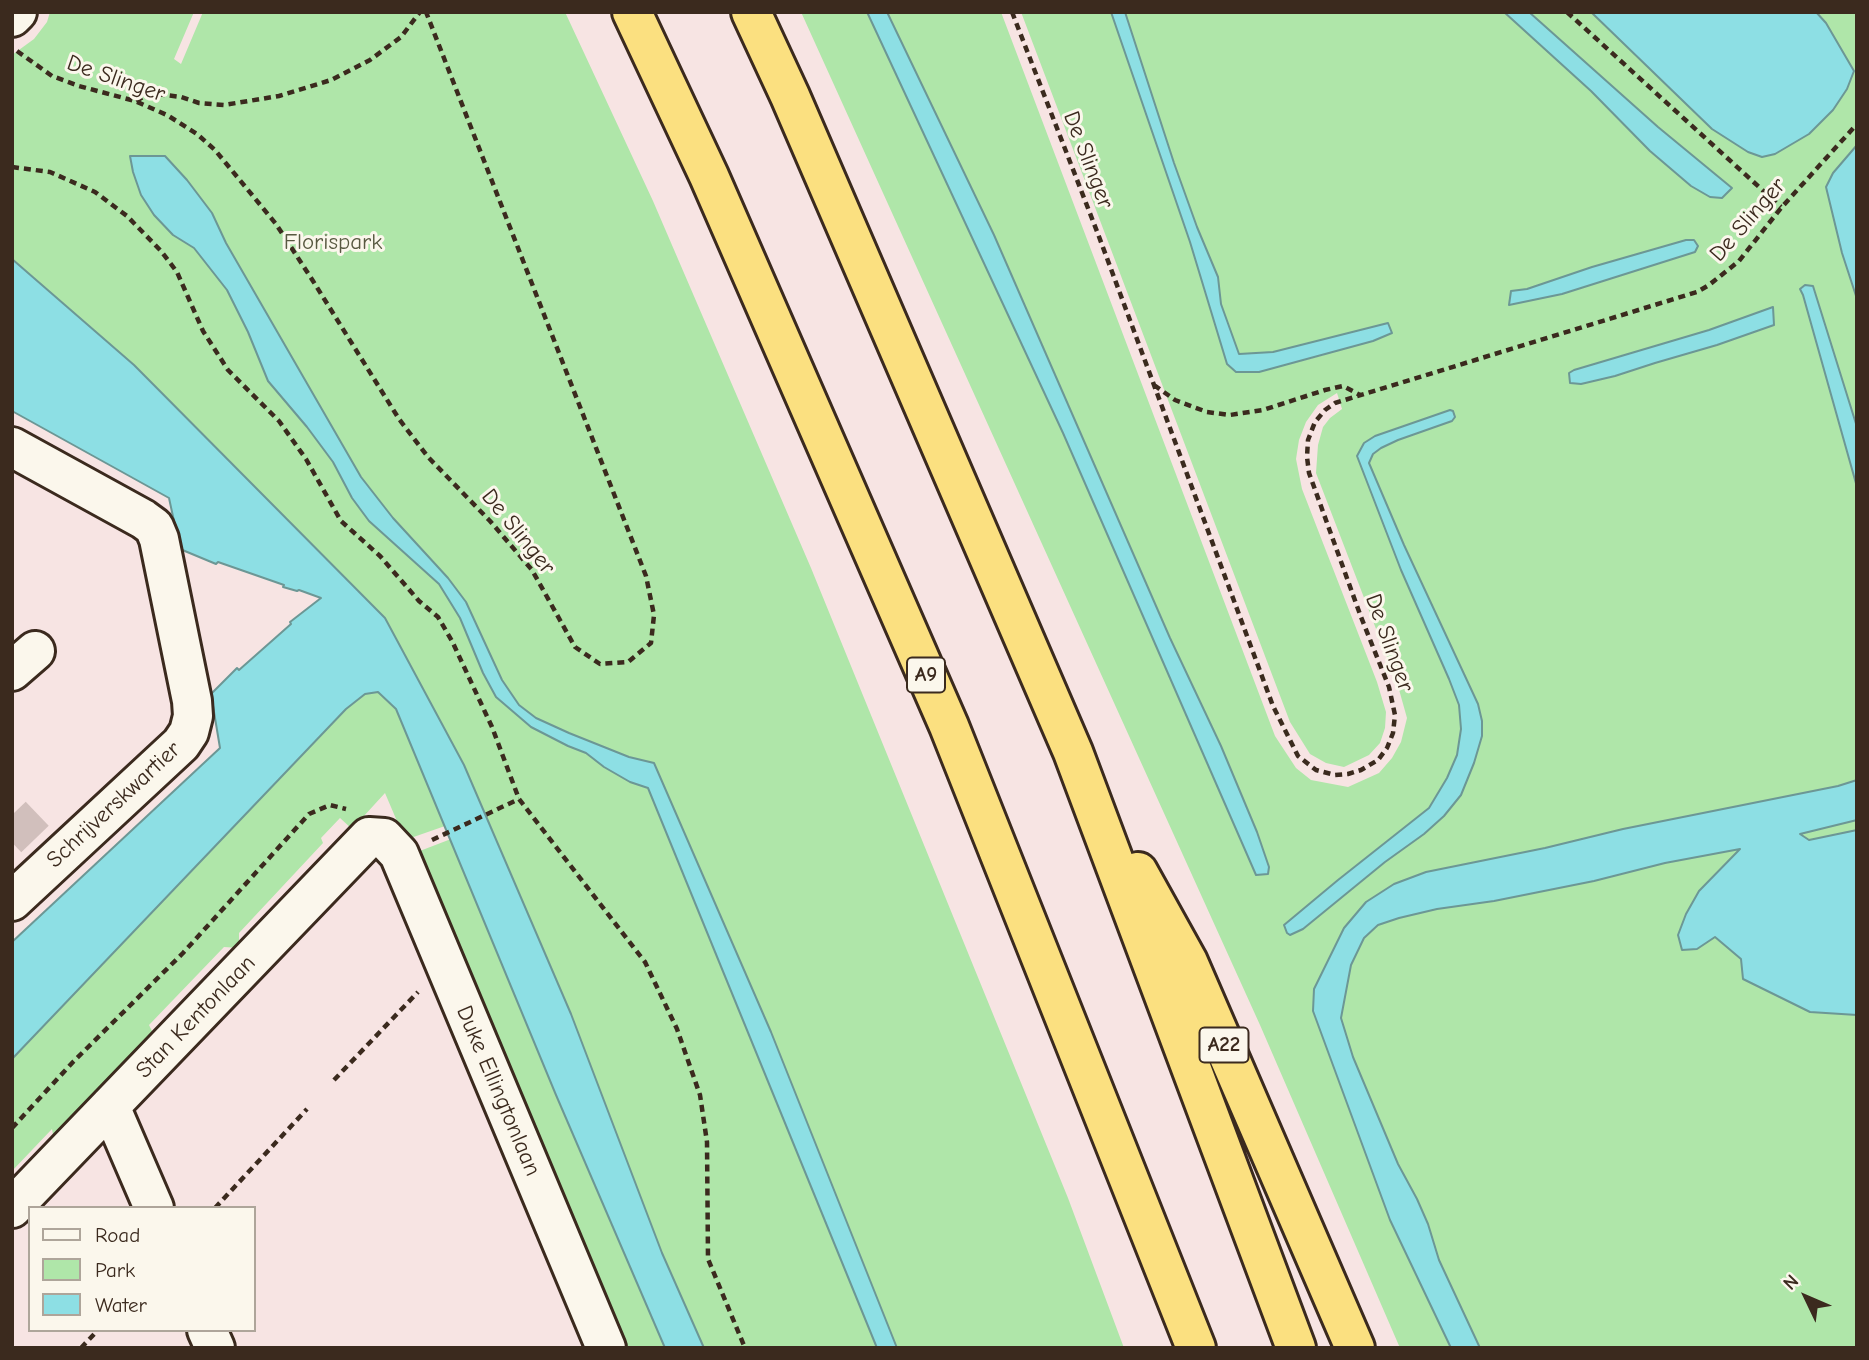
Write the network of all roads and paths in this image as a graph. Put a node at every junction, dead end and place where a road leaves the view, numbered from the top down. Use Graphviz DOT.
graph roads {
  1 [pos="17,12"];
  2 [pos="420,12"];
  3 [pos="426,12"];
  4 [pos="632,12"];
  5 [pos="751,12"];
  6 [pos="1012,12"];
  7 [pos="1567,12"];
  8 [pos="12,17"];
  9 [pos="12,47"];
  10 [pos="135,101"];
  11 [pos="1857,124"];
  12 [pos="12,167"];
  13 [pos="1781,208"];
  14 [pos="1153,385"];
  15 [pos="1360,395"];
  16 [pos="13,449"];
  17 [pos="1073,752"];
  18 [pos="519,799"];
  19 [pos="442,835"];
  20 [pos="376,838"];
  21 [pos="12,901"];
  22 [pos="445,964"];
  23 [pos="334,1080"];
  24 [pos="110,1106"];
  25 [pos="307,1110"];
  26 [pos="12,1128"];
  27 [pos="153,1206"];
  28 [pos="217,1206"];
  29 [pos="12,1208"];
  30 [pos="96,1332"];
  31 [pos="81,1348"];
  32 [pos="606,1348"];
  33 [pos="745,1348"];
  34 [pos="1196,1348"];
  35 [pos="1296,1348"];
  36 [pos="1355,1348"];
  1 -- 8 [label="street"];
  2 -- 10 [label="path"];
  3 -- 10 [label="path, De Slinger"];
  4 -- 34 [label="highway, A9"];
  5 -- 17 [label="highway"];
  6 -- 14 [label="path, De Slinger"];
  7 -- 13 [label="path"];
  9 -- 10 [label="path, De Slinger"];
  11 -- 13 [label="path, De Slinger"];
  12 -- 18 [label="path"];
  13 -- 15 [label="path, De Slinger"];
  14 -- 15 [label="path"];
  14 -- 15 [label="path, De Slinger"];
  16 -- 21 [label="street, Schrijverskwartier"];
  17 -- 35 [label="highway"];
  17 -- 36 [label="highway, A22"];
  18 -- 19 [label="path"];
  18 -- 33 [label="path"];
  20 -- 22 [label="street, Duke Ellingtonlaan"];
  20 -- 24 [label="street, Stan Kentonlaan"];
  20 -- 26 [label="path"];
  22 -- 23 [label="path"];
  22 -- 32 [label="street, Duke Ellingtonlaan"];
  24 -- 27 [label="street"];
  24 -- 29 [label="street, Stan Kentonlaan"];
  25 -- 28 [label="path"];
  30 -- 31 [label="path"];
}
